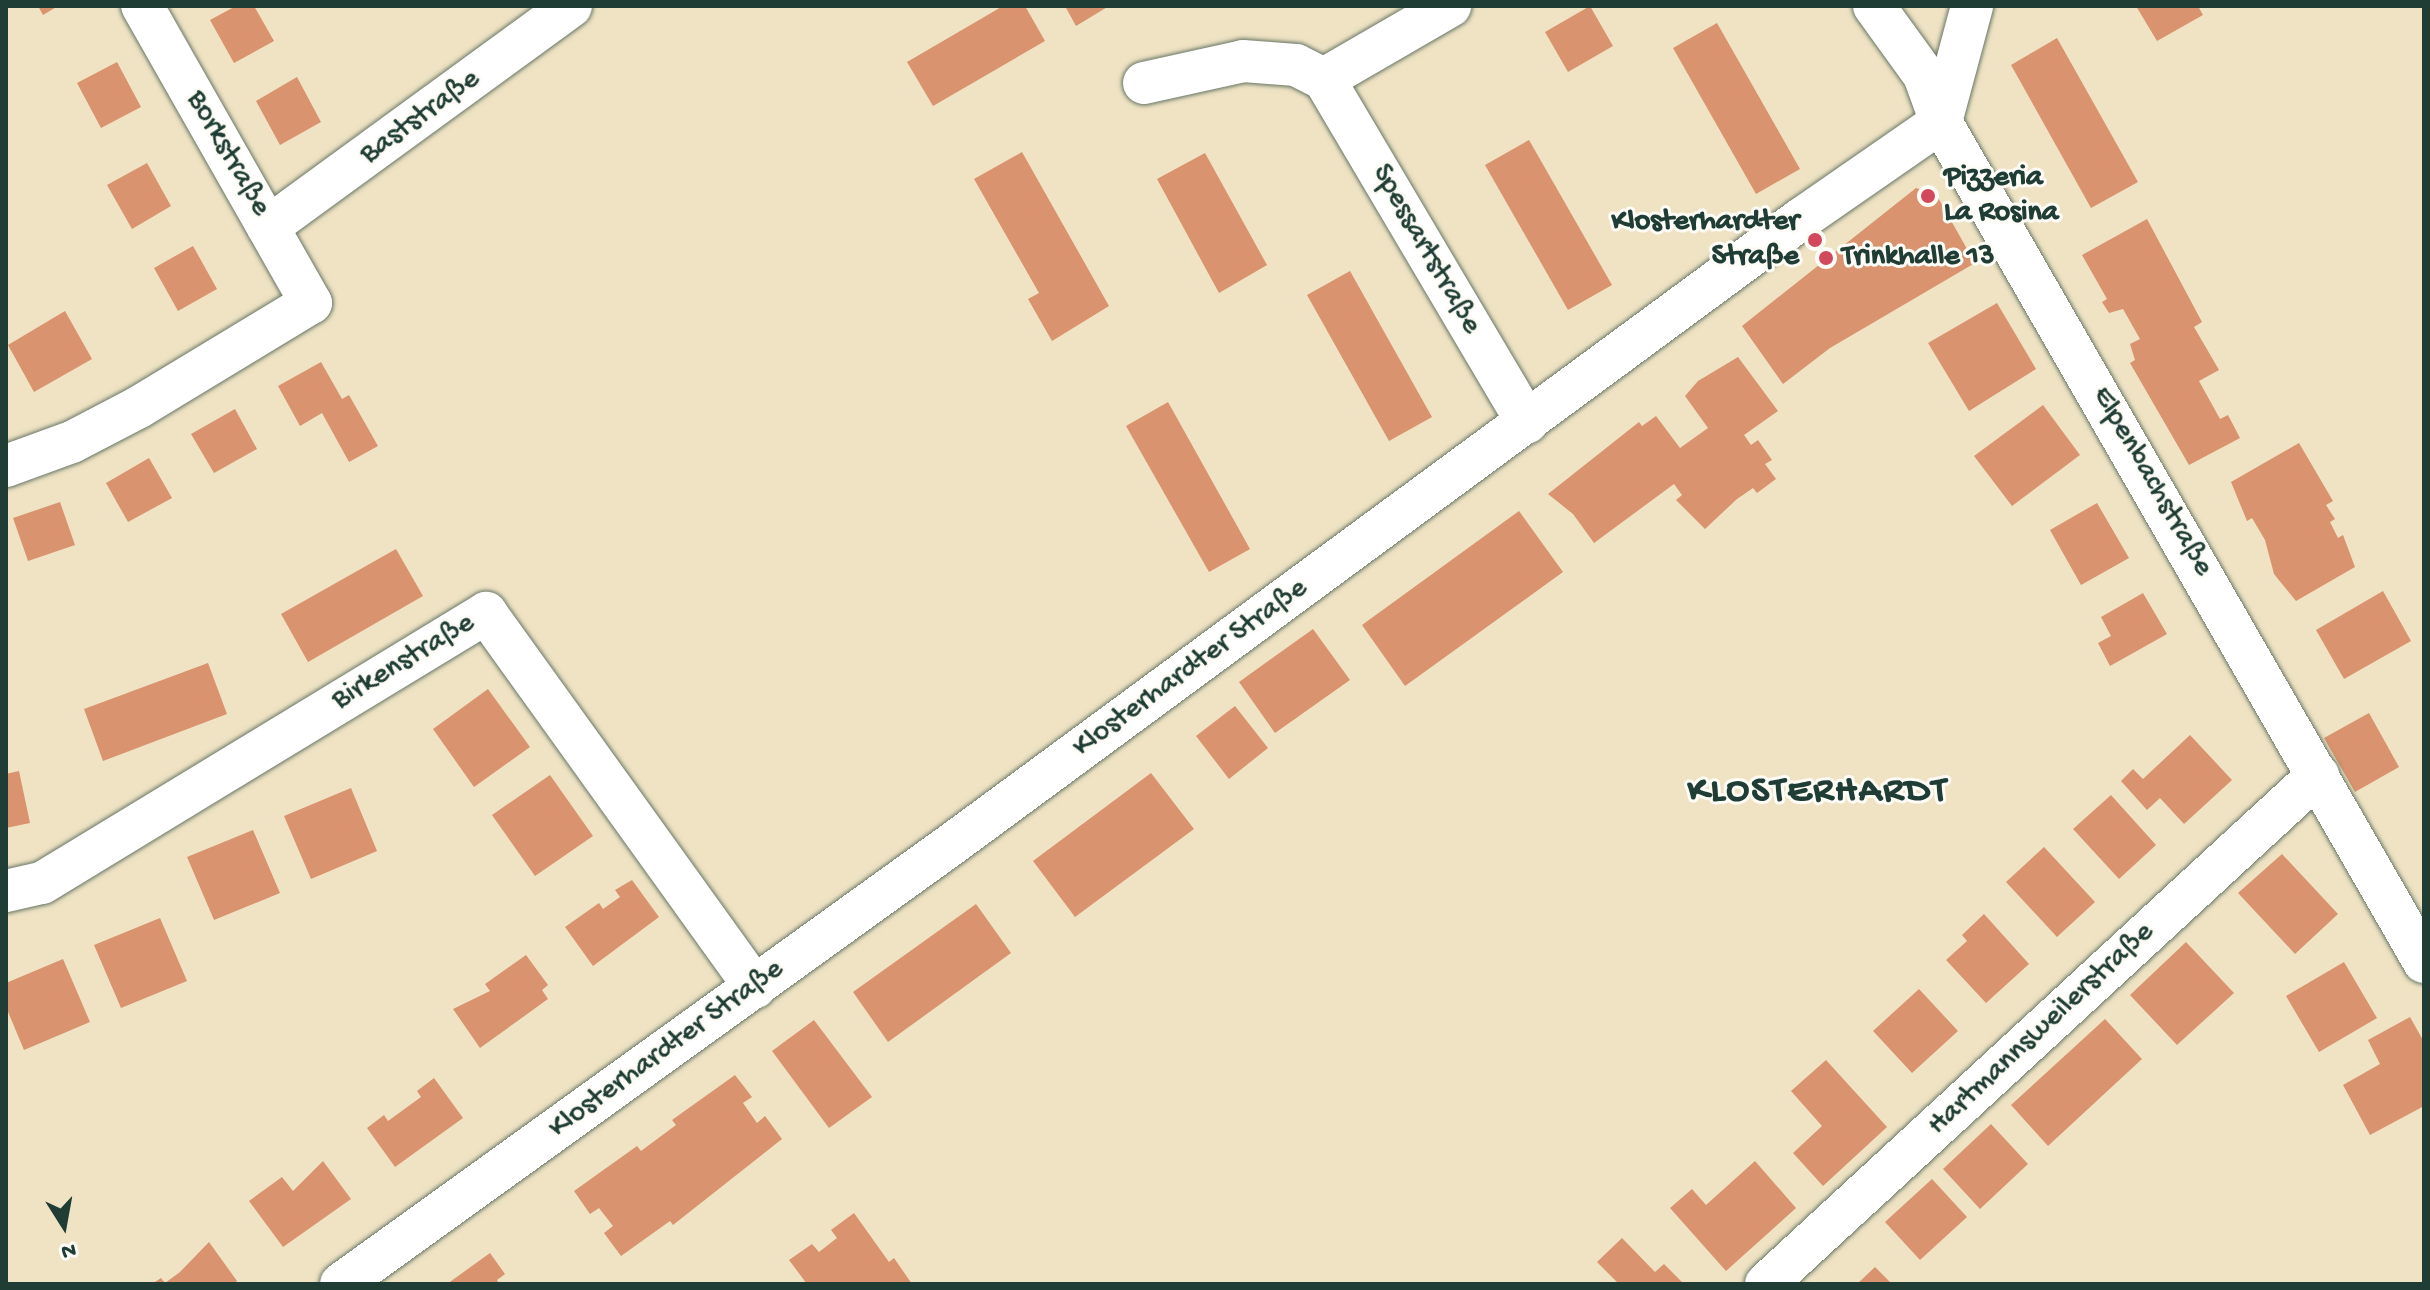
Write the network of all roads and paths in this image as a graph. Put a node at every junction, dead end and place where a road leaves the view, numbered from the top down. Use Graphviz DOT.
graph roads {
  1 [pos="142,6"];
  2 [pos="571,6"];
  3 [pos="1450,6"];
  4 [pos="1874,6"];
  5 [pos="1972,6"];
  6 [pos="1324,79"];
  7 [pos="1144,83"];
  8 [pos="1941,122"];
  9 [pos="268,227"];
  10 [pos="1527,422"];
  11 [pos="6,466"];
  12 [pos="2318,775"];
  13 [pos="6,891"];
  14 [pos="2424,962"];
  15 [pos="755,987"];
  16 [pos="341,1284"];
  17 [pos="1766,1284"];
  1 -- 9 [label="street, Borkstraße"];
  2 -- 9 [label="street, Baststraße"];
  3 -- 6 [label="street"];
  4 -- 8 [label="street, Elpenbachstraße"];
  5 -- 8 [label="street"];
  6 -- 7 [label="street"];
  6 -- 10 [label="street, Spessartstraße"];
  8 -- 10 [label="street, Klosterhardter Straße"];
  8 -- 12 [label="street, Elpenbachstraße"];
  9 -- 11 [label="street, Borkstraße"];
  10 -- 15 [label="street, Klosterhardter Straße"];
  12 -- 14 [label="street, Elpenbachstraße"];
  12 -- 17 [label="street, Hartmannsweilerstraße"];
  13 -- 15 [label="street, Birkenstraße"];
  15 -- 16 [label="street, Klosterhardter Straße"];
}
